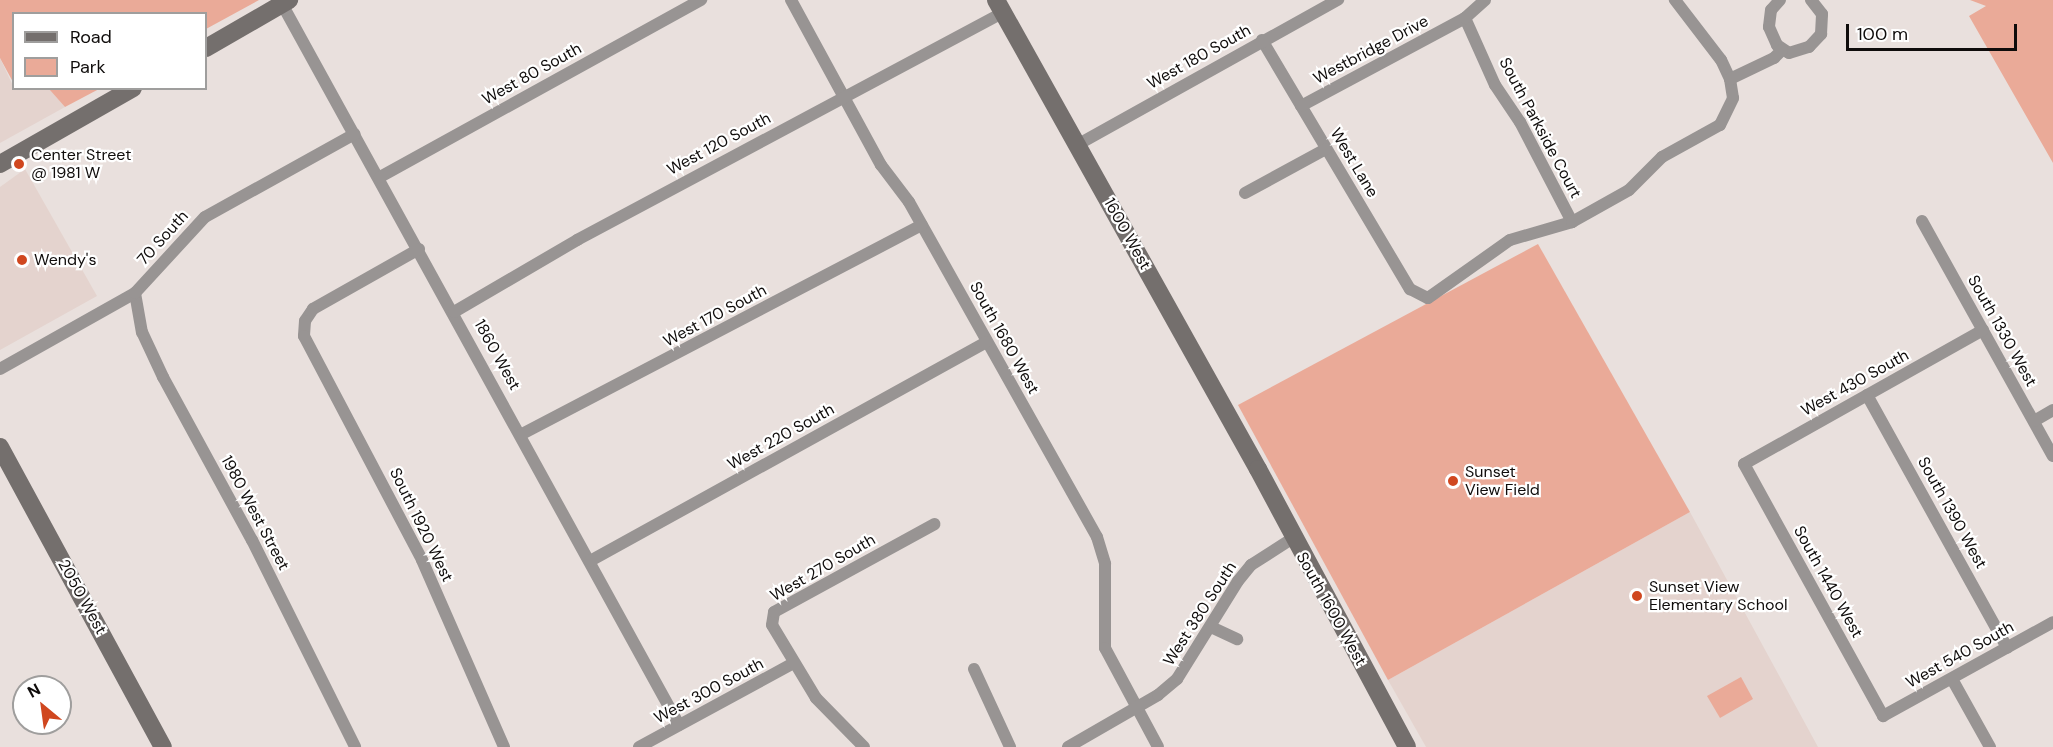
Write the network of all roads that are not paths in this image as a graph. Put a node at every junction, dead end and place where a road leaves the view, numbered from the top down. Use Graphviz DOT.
graph roads {
  1 [pos="701,0"];
  2 [pos="791,0"];
  3 [pos="1338,0"];
  4 [pos="1485,0"];
  5 [pos="1675,0"];
  6 [pos="1780,0"];
  7 [pos="1811,0"];
  8 [pos="286,2"];
  9 [pos="1000,6"];
  10 [pos="1465,18"];
  11 [pos="1262,40"];
  12 [pos="207,47"];
  13 [pos="1782,50"];
  14 [pos="1730,79"];
  15 [pos="130,90"];
  16 [pos="843,96"];
  17 [pos="1301,106"];
  18 [pos="355,134"];
  19 [pos="1077,145"];
  20 [pos="1326,149"];
  21 [pos="0,164"];
  22 [pos="380,177"];
  23 [pos="1245,193"];
  24 [pos="1922,221"];
  25 [pos="1572,222"];
  26 [pos="922,225"];
  27 [pos="418,249"];
  28 [pos="135,293"];
  29 [pos="454,312"];
  30 [pos="1983,330"];
  31 [pos="987,342"];
  32 [pos="0,369"];
  33 [pos="1867,395"];
  34 [pos="2053,410"];
  35 [pos="2034,421"];
  36 [pos="522,434"];
  37 [pos="0,447"];
  38 [pos="2053,456"];
  39 [pos="1744,464"];
  40 [pos="1258,469"];
  41 [pos="935,524"];
  42 [pos="1293,538"];
  43 [pos="590,561"];
  44 [pos="2053,622"];
  45 [pos="1211,627"];
  46 [pos="1237,639"];
  47 [pos="2007,648"];
  48 [pos="794,663"];
  49 [pos="974,669"];
  50 [pos="1952,678"];
  51 [pos="1135,709"];
  52 [pos="1883,716"];
  53 [pos="680,725"];
  54 [pos="163,747"];
  55 [pos="355,747"];
  56 [pos="504,747"];
  57 [pos="639,747"];
  58 [pos="864,747"];
  59 [pos="1010,747"];
  60 [pos="1068,747"];
  61 [pos="1158,747"];
  62 [pos="1407,747"];
  63 [pos="1990,747"];
  1 -- 22 [label="street, West 80 South"];
  2 -- 16 [label="street, South 1680 West"];
  3 -- 11 [label="street, West 180 South"];
  4 -- 10 [label="street, Westbridge Drive"];
  5 -- 14 [label="street"];
  6 -- 13 [label="street"];
  7 -- 13 [label="street"];
  8 -- 12 [label="street"];
  8 -- 18 [label="street, 1860 West"];
  9 -- 16 [label="street, West 120 South"];
  9 -- 19 [label="street, 1600 West"];
  10 -- 17 [label="street, Westbridge Drive"];
  10 -- 25 [label="street, South Parkside Court"];
  11 -- 17 [label="street, West Lane"];
  11 -- 19 [label="street, West 180 South"];
  13 -- 14 [label="street"];
  14 -- 25 [label="street"];
  15 -- 21 [label="street"];
  16 -- 26 [label="street, South 1680 West"];
  16 -- 29 [label="street, West 120 South"];
  17 -- 20 [label="street, West Lane"];
  18 -- 22 [label="street, 1860 West"];
  18 -- 28 [label="street, 70 South"];
  19 -- 40 [label="street, 1600 West"];
  20 -- 23 [label="street"];
  20 -- 25 [label="street, West Lane"];
  22 -- 27 [label="street, 1860 West"];
  24 -- 30 [label="street, South 1330 West"];
  26 -- 31 [label="street, South 1680 West"];
  26 -- 36 [label="street, West 170 South"];
  27 -- 29 [label="street, 1860 West"];
  27 -- 56 [label="street, South 1920 West"];
  28 -- 32 [label="street, 70 South"];
  28 -- 55 [label="street, 1980 West Street"];
  29 -- 36 [label="street, 1860 West"];
  30 -- 33 [label="street, West 430 South"];
  30 -- 35 [label="street, South 1330 West"];
  31 -- 43 [label="street, West 220 South"];
  31 -- 51 [label="street, South 1680 West"];
  33 -- 39 [label="street, West 430 South"];
  33 -- 47 [label="street, South 1390 West"];
  34 -- 35 [label="street"];
  35 -- 38 [label="street, South 1330 West"];
  36 -- 43 [label="street, 1860 West"];
  37 -- 54 [label="street, 2050 West"];
  39 -- 52 [label="street, South 1440 West"];
  40 -- 42 [label="street, South 1600 West"];
  41 -- 48 [label="street, West 270 South"];
  42 -- 45 [label="street, West 380 South"];
  42 -- 62 [label="street, South 1600 West"];
  43 -- 53 [label="street, 1860 West"];
  44 -- 47 [label="street, West 540 South"];
  45 -- 46 [label="street"];
  45 -- 51 [label="street, West 380 South"];
  47 -- 50 [label="street, West 540 South"];
  48 -- 53 [label="street, West 300 South"];
  48 -- 58 [label="street"];
  49 -- 59 [label="street"];
  50 -- 52 [label="street, West 540 South"];
  50 -- 63 [label="street"];
  51 -- 60 [label="street"];
  51 -- 61 [label="street, South 1680 West"];
  53 -- 57 [label="street, West 300 South"];
}
